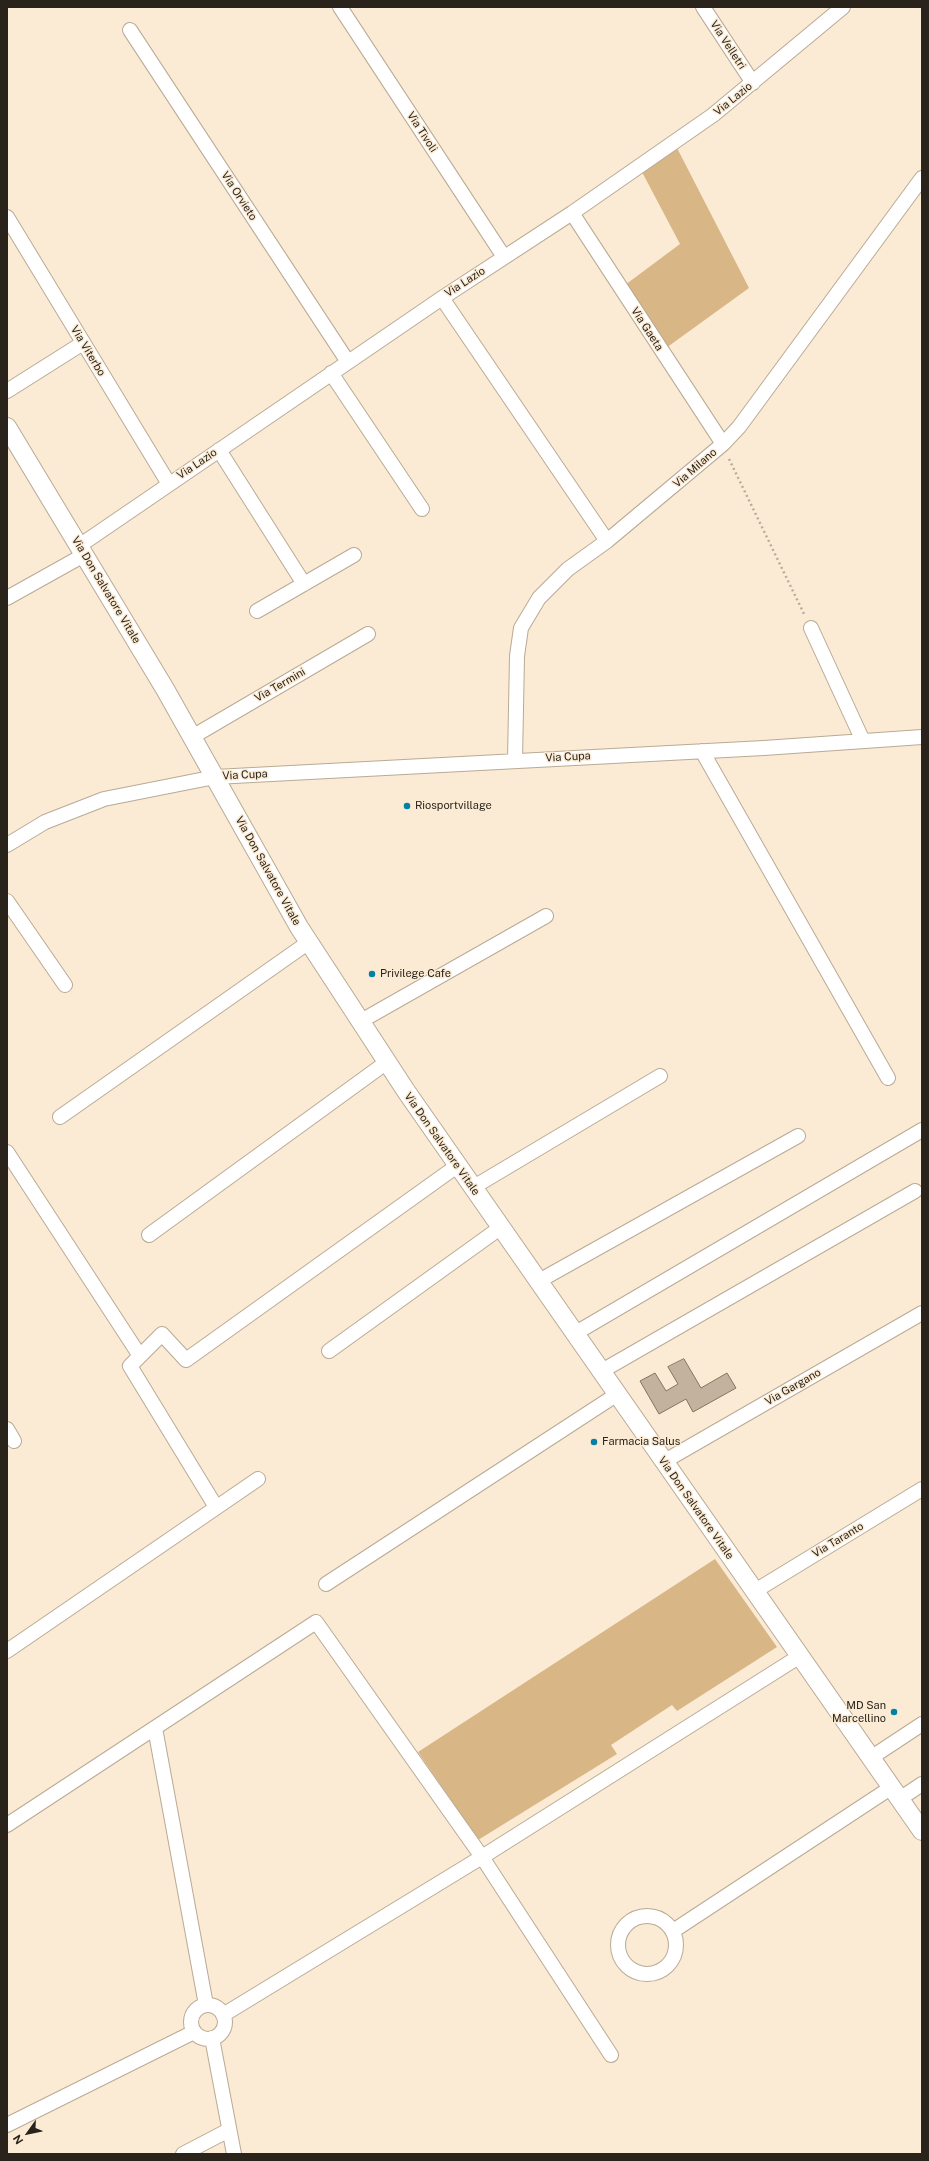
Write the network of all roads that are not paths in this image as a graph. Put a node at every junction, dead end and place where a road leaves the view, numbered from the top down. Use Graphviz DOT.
graph roads {
  1 [pos="340,7"];
  2 [pos="703,7"];
  3 [pos="842,7"];
  4 [pos="130,30"];
  5 [pos="753,83"];
  6 [pos="922,178"];
  7 [pos="572,213"];
  8 [pos="7,217"];
  9 [pos="504,257"];
  10 [pos="442,298"];
  11 [pos="83,343"];
  12 [pos="348,362"];
  13 [pos="331,373"];
  14 [pos="7,391"];
  15 [pos="7,427"];
  16 [pos="723,444"];
  17 [pos="219,450"];
  18 [pos="168,484"];
  19 [pos="422,509"];
  20 [pos="607,541"];
  21 [pos="81,550"];
  22 [pos="354,555"];
  23 [pos="304,584"];
  24 [pos="7,598"];
  25 [pos="257,611"];
  26 [pos="811,628"];
  27 [pos="368,634"];
  28 [pos="192,737"];
  29 [pos="922,737"];
  30 [pos="863,741"];
  31 [pos="702,751"];
  32 [pos="515,760"];
  33 [pos="215,777"];
  34 [pos="7,845"];
  35 [pos="7,901"];
  36 [pos="546,916"];
  37 [pos="309,942"];
  38 [pos="65,985"];
  39 [pos="361,1021"];
  40 [pos="387,1062"];
  41 [pos="660,1076"];
  42 [pos="888,1078"];
  43 [pos="60,1118"];
  44 [pos="922,1130"];
  45 [pos="798,1136"];
  46 [pos="7,1152"];
  47 [pos="457,1166"];
  48 [pos="472,1188"];
  49 [pos="915,1191"];
  50 [pos="500,1228"];
  51 [pos="149,1235"];
  52 [pos="537,1282"];
  53 [pos="922,1313"];
  54 [pos="574,1334"];
  55 [pos="329,1351"];
  56 [pos="140,1356"];
  57 [pos="600,1372"];
  58 [pos="616,1395"];
  59 [pos="663,1462"];
  60 [pos="258,1479"];
  61 [pos="922,1489"];
  62 [pos="216,1507"];
  63 [pos="326,1584"];
  64 [pos="755,1591"];
  65 [pos="7,1651"];
  66 [pos="800,1656"];
  67 [pos="922,1724"];
  68 [pos="155,1728"];
  69 [pos="872,1757"];
  70 [pos="922,1784"];
  71 [pos="896,1793"];
  72 [pos="7,1825"];
  73 [pos="922,1831"];
  74 [pos="482,1857"];
  75 [pos="673,1931"];
  76 [pos="206,2005"];
  77 [pos="223,2016"];
  78 [pos="194,2032"];
  79 [pos="212,2038"];
  80 [pos="611,2055"];
  81 [pos="7,2125"];
  82 [pos="229,2130"];
  83 [pos="183,2154"];
  84 [pos="234,2154"];
  1 -- 9 [label="street, Via Tivoli"];
  2 -- 5 [label="street, Via Velletri"];
  3 -- 5 [label="street, Via Lazio"];
  4 -- 12 [label="street, Via Orvieto"];
  5 -- 7 [label="street, Via Lazio"];
  6 -- 16 [label="street, Via Milano"];
  7 -- 9 [label="street, Via Lazio"];
  7 -- 16 [label="street, Via Gaeta"];
  8 -- 11 [label="street, Via Viterbo"];
  9 -- 10 [label="street, Via Lazio"];
  10 -- 12 [label="street, Via Lazio"];
  10 -- 20 [label="street"];
  11 -- 14 [label="street"];
  11 -- 18 [label="street, Via Viterbo"];
  12 -- 13 [label="street, Via Lazio"];
  13 -- 17 [label="street, Via Lazio"];
  13 -- 19 [label="street"];
  15 -- 21 [label="street, Via Don Salvatore Vitale"];
  16 -- 20 [label="street, Via Milano"];
  17 -- 18 [label="street, Via Lazio"];
  17 -- 23 [label="street"];
  18 -- 21 [label="street, Via Lazio"];
  20 -- 32 [label="street, Via Milano"];
  21 -- 24 [label="street, Via Lazio"];
  21 -- 28 [label="street, Via Don Salvatore Vitale"];
  22 -- 23 [label="street"];
  23 -- 25 [label="street"];
  26 -- 30 [label="street"];
  27 -- 28 [label="street, Via Termini"];
  28 -- 33 [label="street, Via Don Salvatore Vitale"];
  29 -- 30 [label="street, Via Cupa"];
  30 -- 31 [label="street, Via Cupa"];
  31 -- 32 [label="street, Via Cupa"];
  31 -- 42 [label="street"];
  32 -- 33 [label="street, Via Cupa"];
  33 -- 34 [label="street, Via Cupa"];
  33 -- 37 [label="street, Via Don Salvatore Vitale"];
  35 -- 38 [label="street"];
  36 -- 39 [label="street"];
  37 -- 39 [label="street, Via Don Salvatore Vitale"];
  37 -- 43 [label="street"];
  39 -- 40 [label="street, Via Don Salvatore Vitale"];
  40 -- 47 [label="street, Via Don Salvatore Vitale"];
  40 -- 51 [label="street"];
  41 -- 48 [label="street"];
  44 -- 54 [label="street"];
  45 -- 52 [label="street"];
  46 -- 56 [label="street"];
  47 -- 48 [label="street, Via Don Salvatore Vitale"];
  47 -- 56 [label="street"];
  48 -- 50 [label="street, Via Don Salvatore Vitale"];
  49 -- 57 [label="street"];
  50 -- 52 [label="street, Via Don Salvatore Vitale"];
  50 -- 55 [label="street"];
  52 -- 54 [label="street, Via Don Salvatore Vitale"];
  53 -- 59 [label="street, Via Gargano"];
  54 -- 57 [label="street, Via Don Salvatore Vitale"];
  56 -- 62 [label="street"];
  57 -- 58 [label="street, Via Don Salvatore Vitale"];
  58 -- 59 [label="street, Via Don Salvatore Vitale"];
  58 -- 63 [label="street"];
  59 -- 64 [label="street, Via Don Salvatore Vitale"];
  60 -- 62 [label="street"];
  61 -- 64 [label="street, Via Taranto"];
  62 -- 65 [label="street"];
  64 -- 66 [label="street, Via Don Salvatore Vitale"];
  66 -- 69 [label="street, Via Don Salvatore Vitale"];
  66 -- 74 [label="street"];
  67 -- 69 [label="street"];
  68 -- 72 [label="street"];
  68 -- 74 [label="street"];
  68 -- 76 [label="street"];
  69 -- 71 [label="street, Via Don Salvatore Vitale"];
  70 -- 71 [label="street"];
  71 -- 73 [label="street, Via Don Salvatore Vitale"];
  71 -- 75 [label="street"];
  74 -- 77 [label="street"];
  74 -- 80 [label="street"];
  75 -- 75 [label="street"];
  76 -- 77 [label="street"];
  76 -- 78 [label="street"];
  77 -- 79 [label="street"];
  78 -- 79 [label="street"];
  78 -- 81 [label="street"];
  79 -- 82 [label="street"];
  82 -- 83 [label="street"];
  82 -- 84 [label="street"];
}
